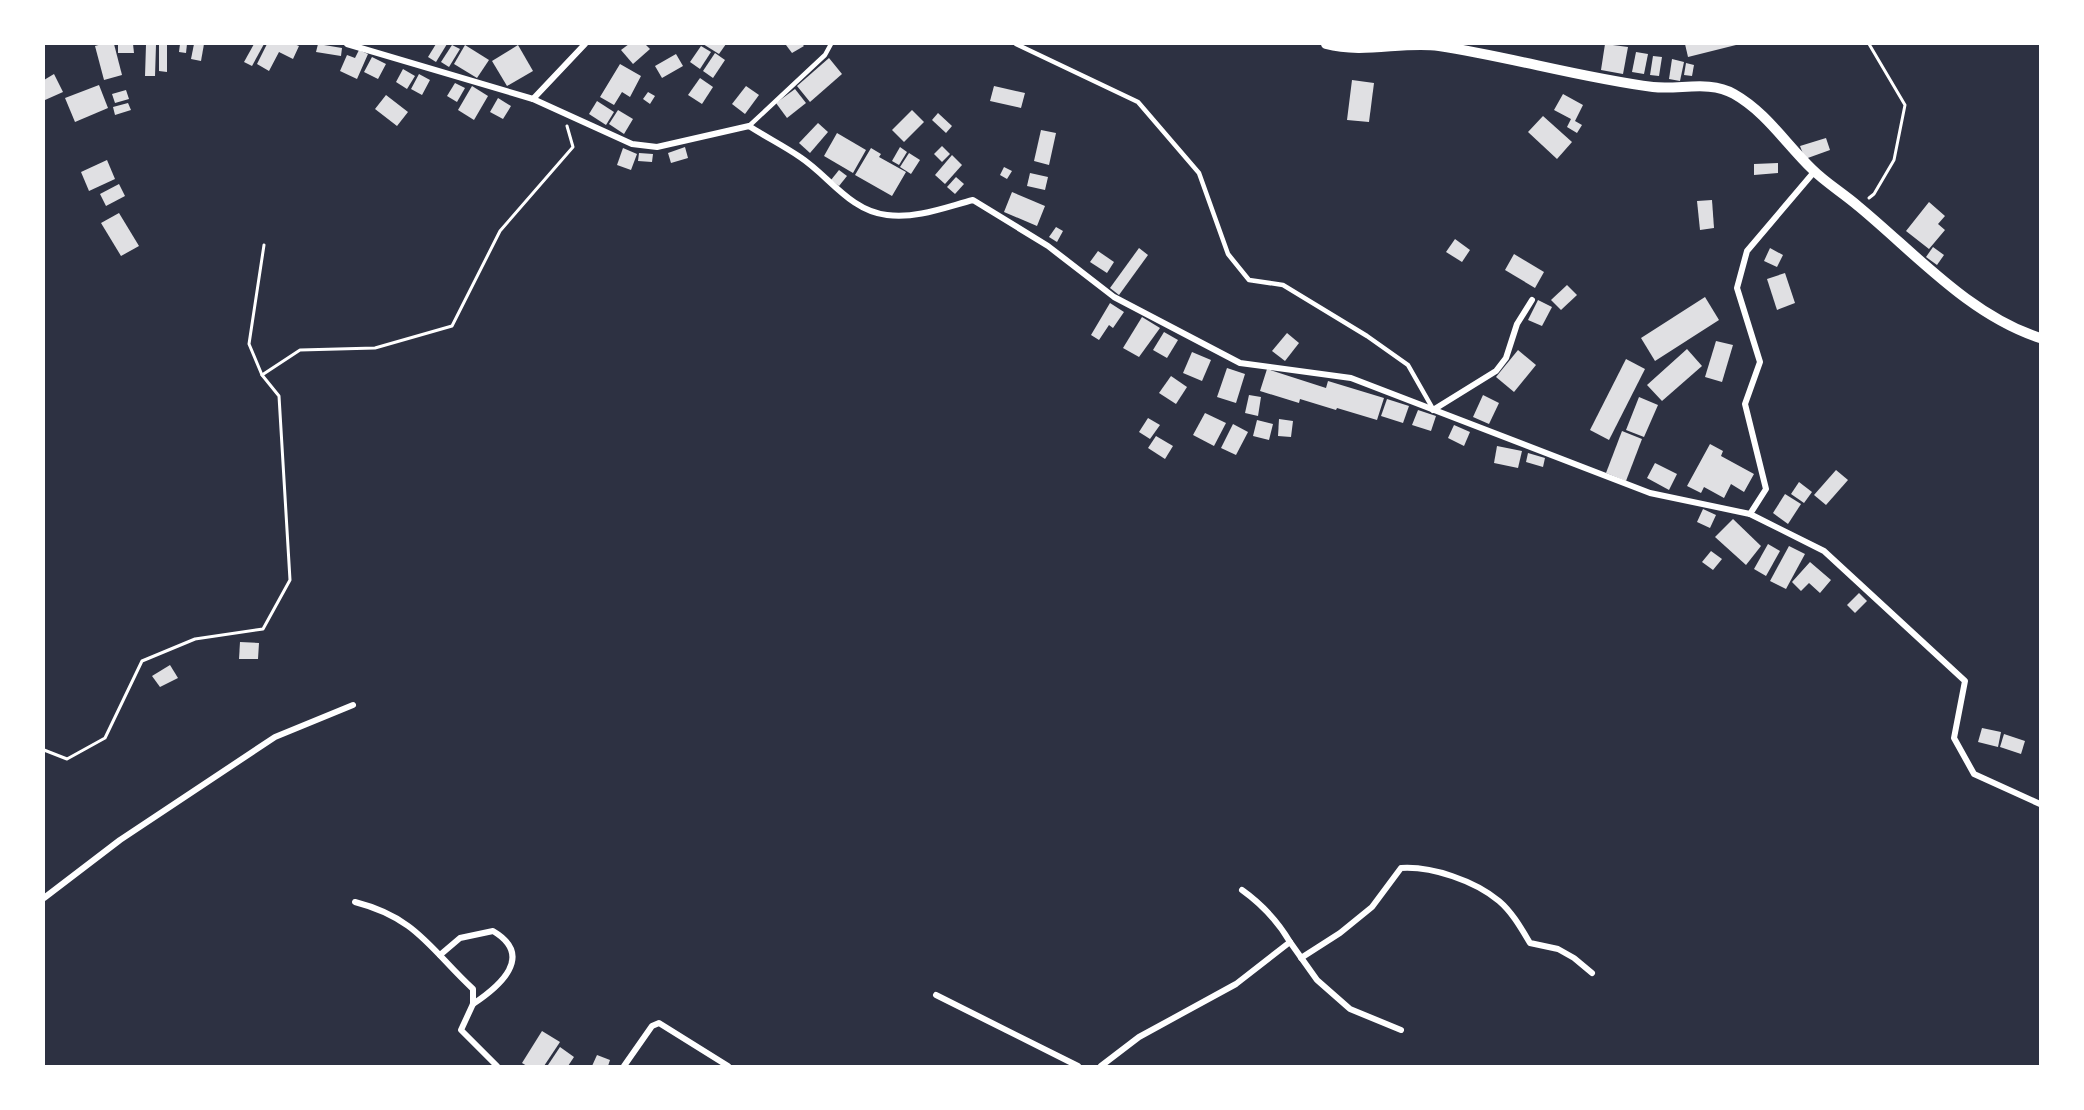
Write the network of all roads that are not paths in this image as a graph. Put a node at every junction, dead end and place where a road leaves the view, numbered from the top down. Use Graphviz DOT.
graph roads {
  1 [pos="347,44"];
  2 [pos="585,44"];
  3 [pos="831,44"];
  4 [pos="1016,44"];
  5 [pos="1326,44"];
  6 [pos="533,99"];
  7 [pos="749,126"];
  8 [pos="1814,172"];
  9 [pos="1532,300"];
  10 [pos="2040,338"];
  11 [pos="1433,410"];
  12 [pos="1750,514"];
  13 [pos="353,705"];
  14 [pos="2040,804"];
  15 [pos="1242,890"];
  16 [pos="44,898"];
  17 [pos="355,902"];
  18 [pos="1290,942"];
  19 [pos="440,955"];
  20 [pos="1301,958"];
  21 [pos="1592,973"];
  22 [pos="936,995"];
  23 [pos="473,1004"];
  24 [pos="1401,1030"];
  25 [pos="497,1066"];
  26 [pos="624,1066"];
  27 [pos="728,1066"];
  28 [pos="1078,1066"];
  29 [pos="1101,1066"];
  1 -- 6 [label="street"];
  2 -- 6 [label="street"];
  3 -- 7 [label="lane"];
  4 -- 11 [label="lane"];
  5 -- 8 [label="street"];
  6 -- 7 [label="street"];
  7 -- 11 [label="street"];
  8 -- 10 [label="street"];
  8 -- 12 [label="street"];
  9 -- 11 [label="street"];
  11 -- 12 [label="street"];
  12 -- 14 [label="street"];
  13 -- 16 [label="street"];
  15 -- 18 [label="street"];
  17 -- 19 [label="street"];
  18 -- 20 [label="street"];
  18 -- 29 [label="street"];
  19 -- 23 [label="street"];
  19 -- 23 [label="street"];
  20 -- 21 [label="street"];
  20 -- 24 [label="street"];
  22 -- 28 [label="street"];
  23 -- 25 [label="street"];
  26 -- 27 [label="street"];
}
